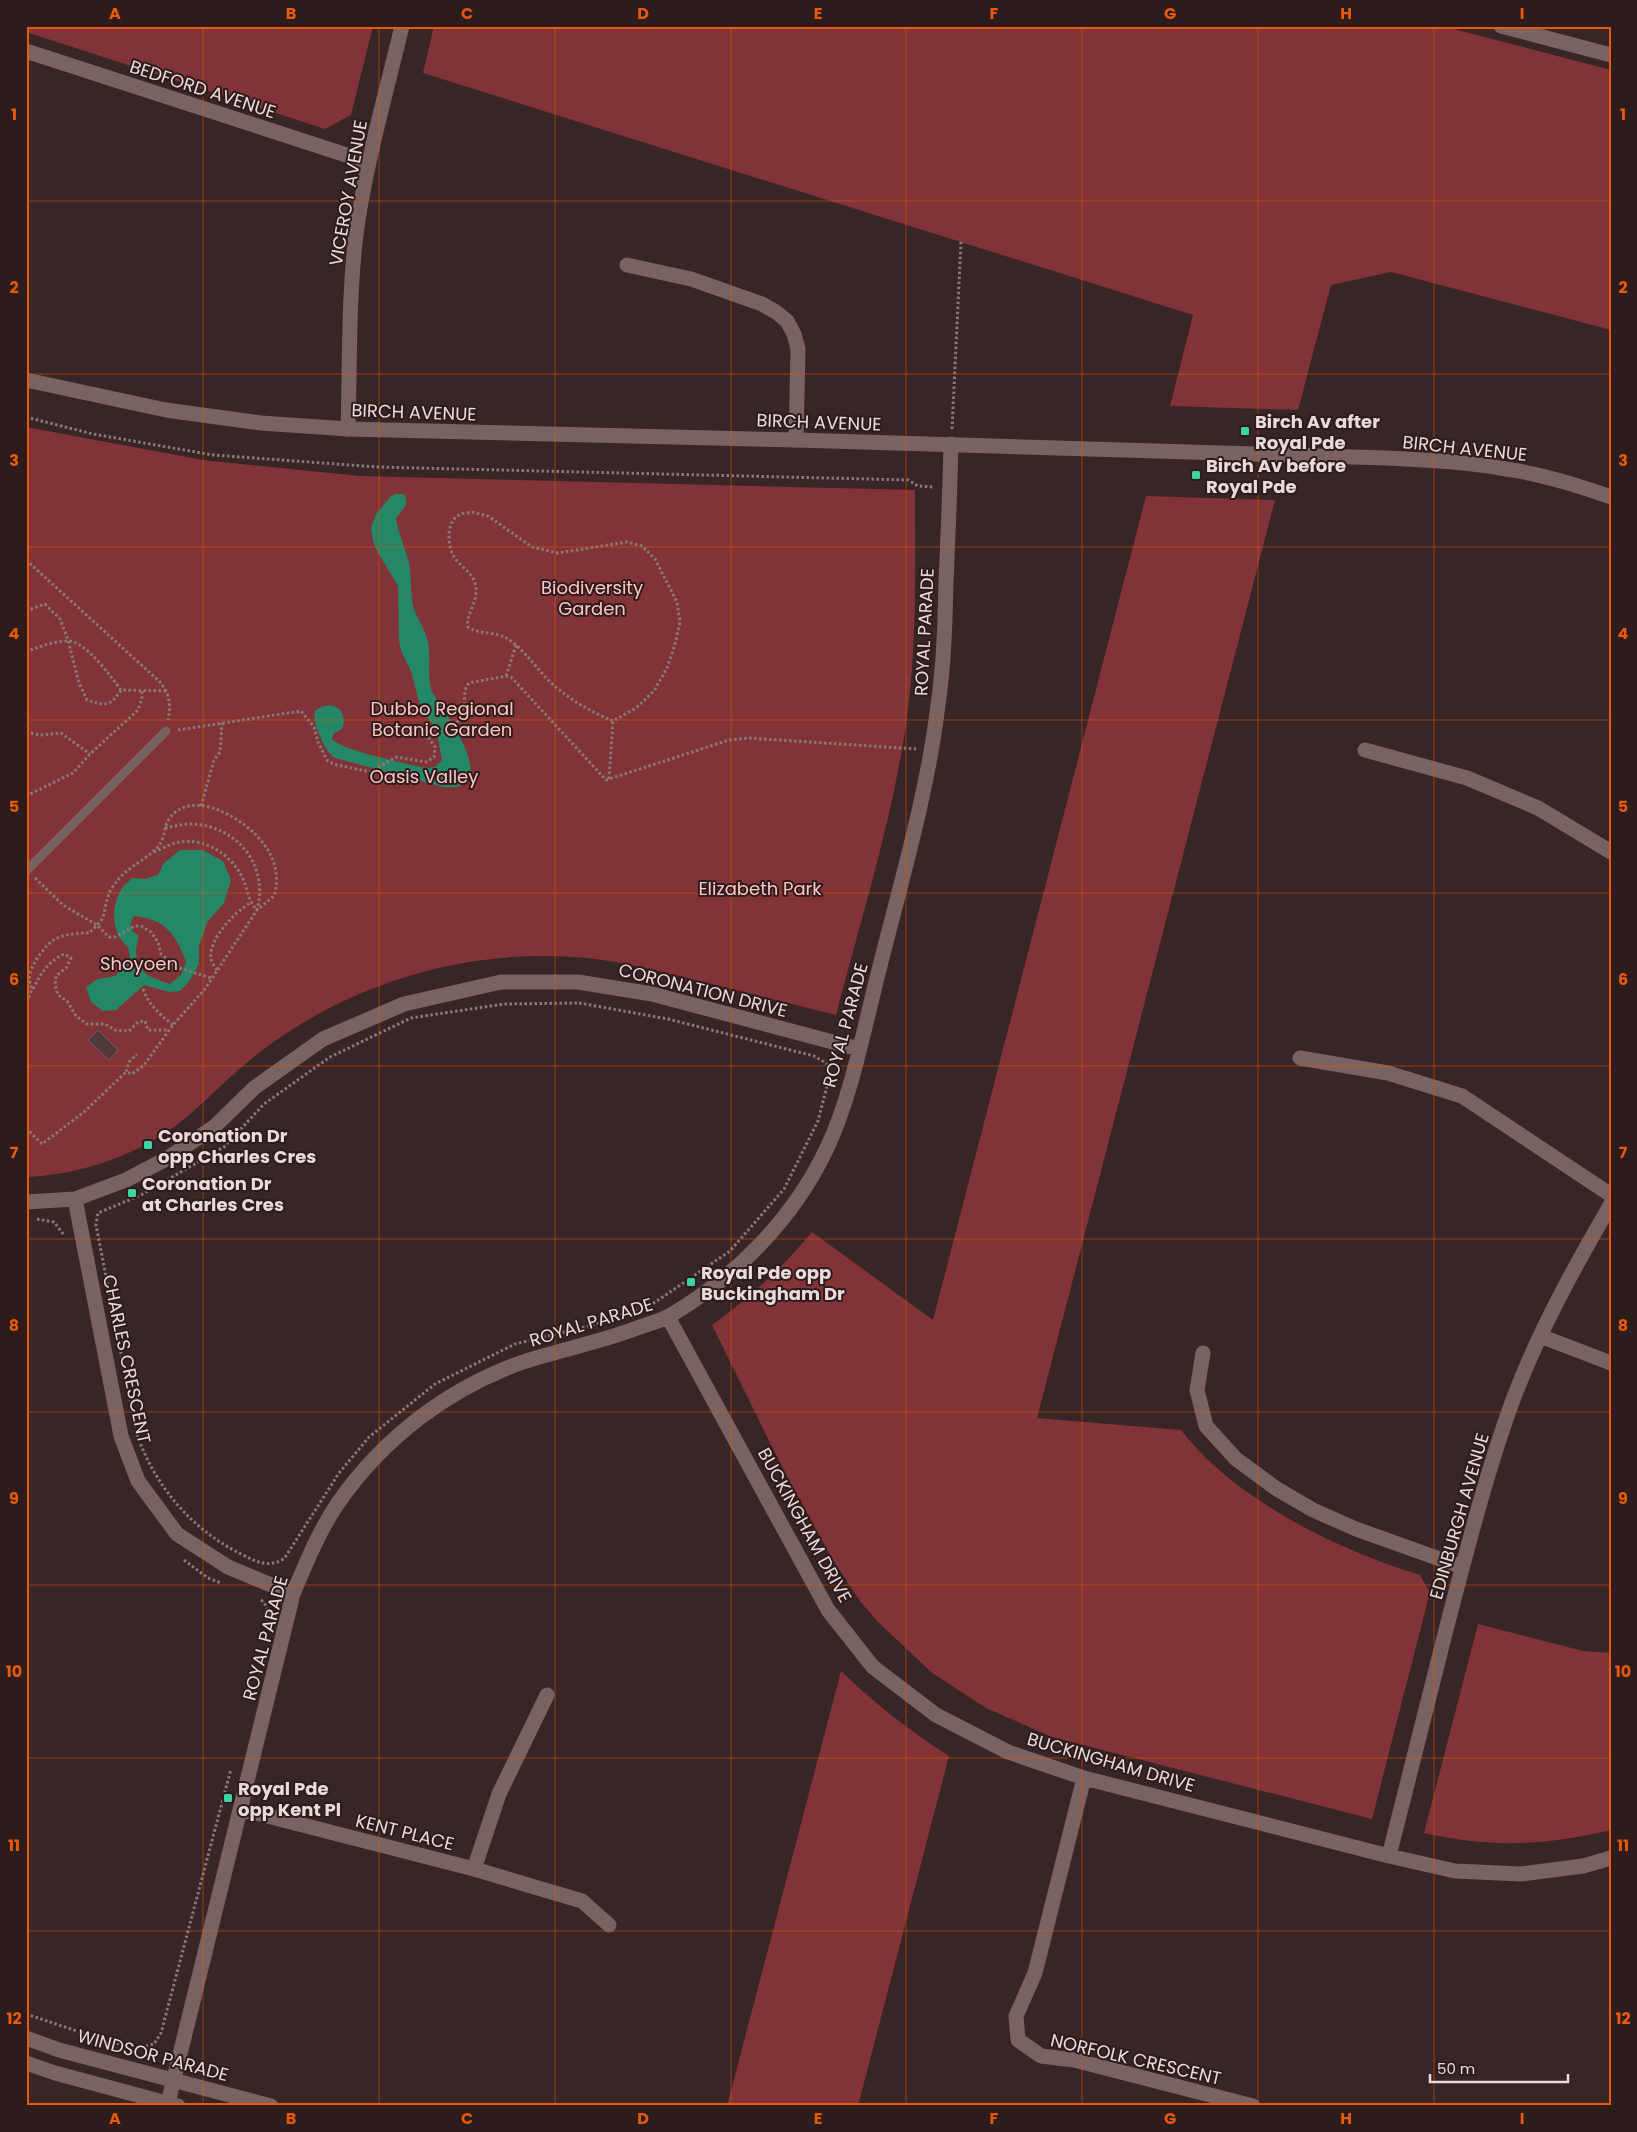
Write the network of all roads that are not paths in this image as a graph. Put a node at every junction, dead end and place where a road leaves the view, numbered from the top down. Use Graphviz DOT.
graph roads {
  1 [pos="402,26"];
  2 [pos="1501,26"];
  3 [pos="26,51"];
  4 [pos="1611,55"];
  5 [pos="368,162"];
  6 [pos="628,265"];
  7 [pos="26,380"];
  8 [pos="348,429"];
  9 [pos="796,440"];
  10 [pos="951,444"];
  11 [pos="1611,497"];
  12 [pos="166,732"];
  13 [pos="1366,750"];
  14 [pos="1611,852"];
  15 [pos="27,871"];
  16 [pos="859,1049"];
  17 [pos="1300,1058"];
  18 [pos="1611,1195"];
  19 [pos="75,1199"];
  20 [pos="26,1202"];
  21 [pos="1611,1204"];
  22 [pos="668,1317"];
  23 [pos="1540,1336"];
  24 [pos="1203,1353"];
  25 [pos="1611,1363"];
  26 [pos="1462,1567"];
  27 [pos="293,1594"];
  28 [pos="547,1695"];
  29 [pos="1084,1778"];
  30 [pos="240,1809"];
  31 [pos="1389,1856"];
  32 [pos="1611,1858"];
  33 [pos="474,1869"];
  34 [pos="609,1925"];
  35 [pos="26,2038"];
  36 [pos="26,2063"];
  37 [pos="174,2080"];
  38 [pos="173,2104"];
  39 [pos="271,2106"];
  40 [pos="1252,2106"];
  1 -- 5 [label="street, VICEROY AVENUE"];
  2 -- 4 [label="street"];
  3 -- 5 [label="street, BEDFORD AVENUE"];
  5 -- 8 [label="street, VICEROY AVENUE"];
  6 -- 9 [label="street"];
  7 -- 8 [label="street, BIRCH AVENUE"];
  8 -- 9 [label="street, BIRCH AVENUE"];
  9 -- 10 [label="street, BIRCH AVENUE"];
  10 -- 11 [label="street, BIRCH AVENUE"];
  10 -- 16 [label="street, ROYAL PARADE"];
  12 -- 15 [label="lane"];
  13 -- 14 [label="street"];
  16 -- 19 [label="street, CORONATION DRIVE"];
  16 -- 22 [label="street, ROYAL PARADE"];
  17 -- 18 [label="street"];
  19 -- 20 [label="street, CORONATION DRIVE"];
  19 -- 27 [label="street, CHARLES CRESCENT"];
  21 -- 23 [label="street, EDINBURGH AVENUE"];
  22 -- 27 [label="street, ROYAL PARADE"];
  22 -- 29 [label="street, BUCKINGHAM DRIVE"];
  23 -- 25 [label="street"];
  23 -- 26 [label="street, EDINBURGH AVENUE"];
  24 -- 26 [label="street"];
  26 -- 31 [label="street, EDINBURGH AVENUE"];
  27 -- 30 [label="street, ROYAL PARADE"];
  28 -- 33 [label="street, KENT PLACE"];
  29 -- 31 [label="street, BUCKINGHAM DRIVE"];
  29 -- 40 [label="street, NORFOLK CRESCENT"];
  30 -- 33 [label="street, KENT PLACE"];
  30 -- 37 [label="street, ROYAL PARADE"];
  31 -- 32 [label="street, BUCKINGHAM DRIVE"];
  33 -- 34 [label="street, KENT PLACE"];
  35 -- 37 [label="street, WINDSOR PARADE"];
  36 -- 38 [label="street"];
  37 -- 38 [label="street, ROYAL PARADE"];
  37 -- 39 [label="street, WINDSOR PARADE"];
}
